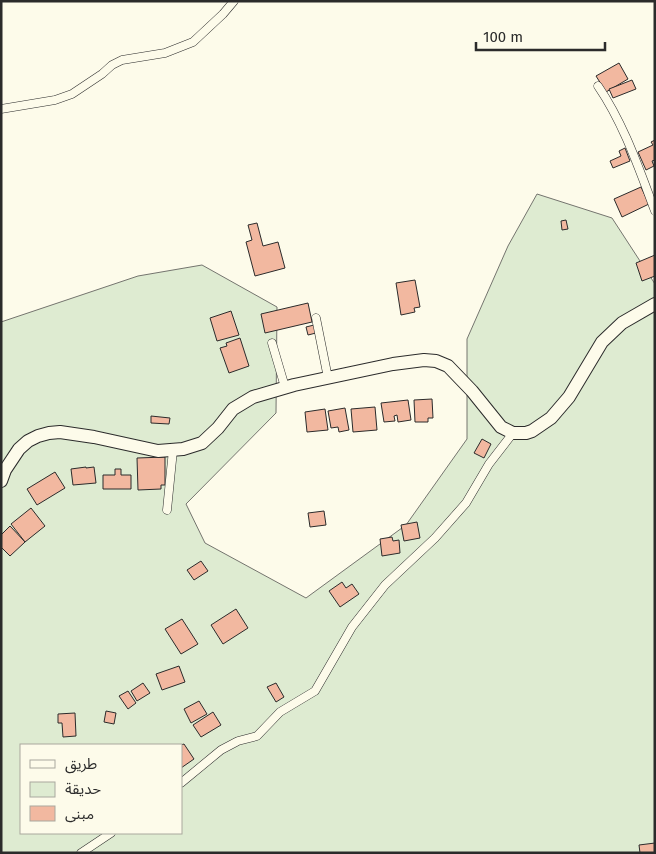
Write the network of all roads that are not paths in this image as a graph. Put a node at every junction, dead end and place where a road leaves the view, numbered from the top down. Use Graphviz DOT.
graph roads {
  1 [pos="234,1"];
  2 [pos="598,86"];
  3 [pos="1,109"];
  4 [pos="655,212"];
  5 [pos="655,304"];
  6 [pos="316,318"];
  7 [pos="272,343"];
  8 [pos="328,378"];
  9 [pos="285,388"];
  10 [pos="513,433"];
  11 [pos="173,450"];
  12 [pos="1,480"];
  13 [pos="167,510"];
  14 [pos="182,782"];
  15 [pos="110,834"];
  16 [pos="82,853"];
  1 -- 3 [label="street"];
  2 -- 4 [label="street"];
  5 -- 10 [label="main road"];
  6 -- 8 [label="street"];
  7 -- 9 [label="street"];
  8 -- 9 [label="main road"];
  8 -- 10 [label="main road"];
  9 -- 11 [label="main road"];
  10 -- 14 [label="street"];
  11 -- 12 [label="main road"];
  11 -- 13 [label="street"];
  15 -- 16 [label="street"];
}
